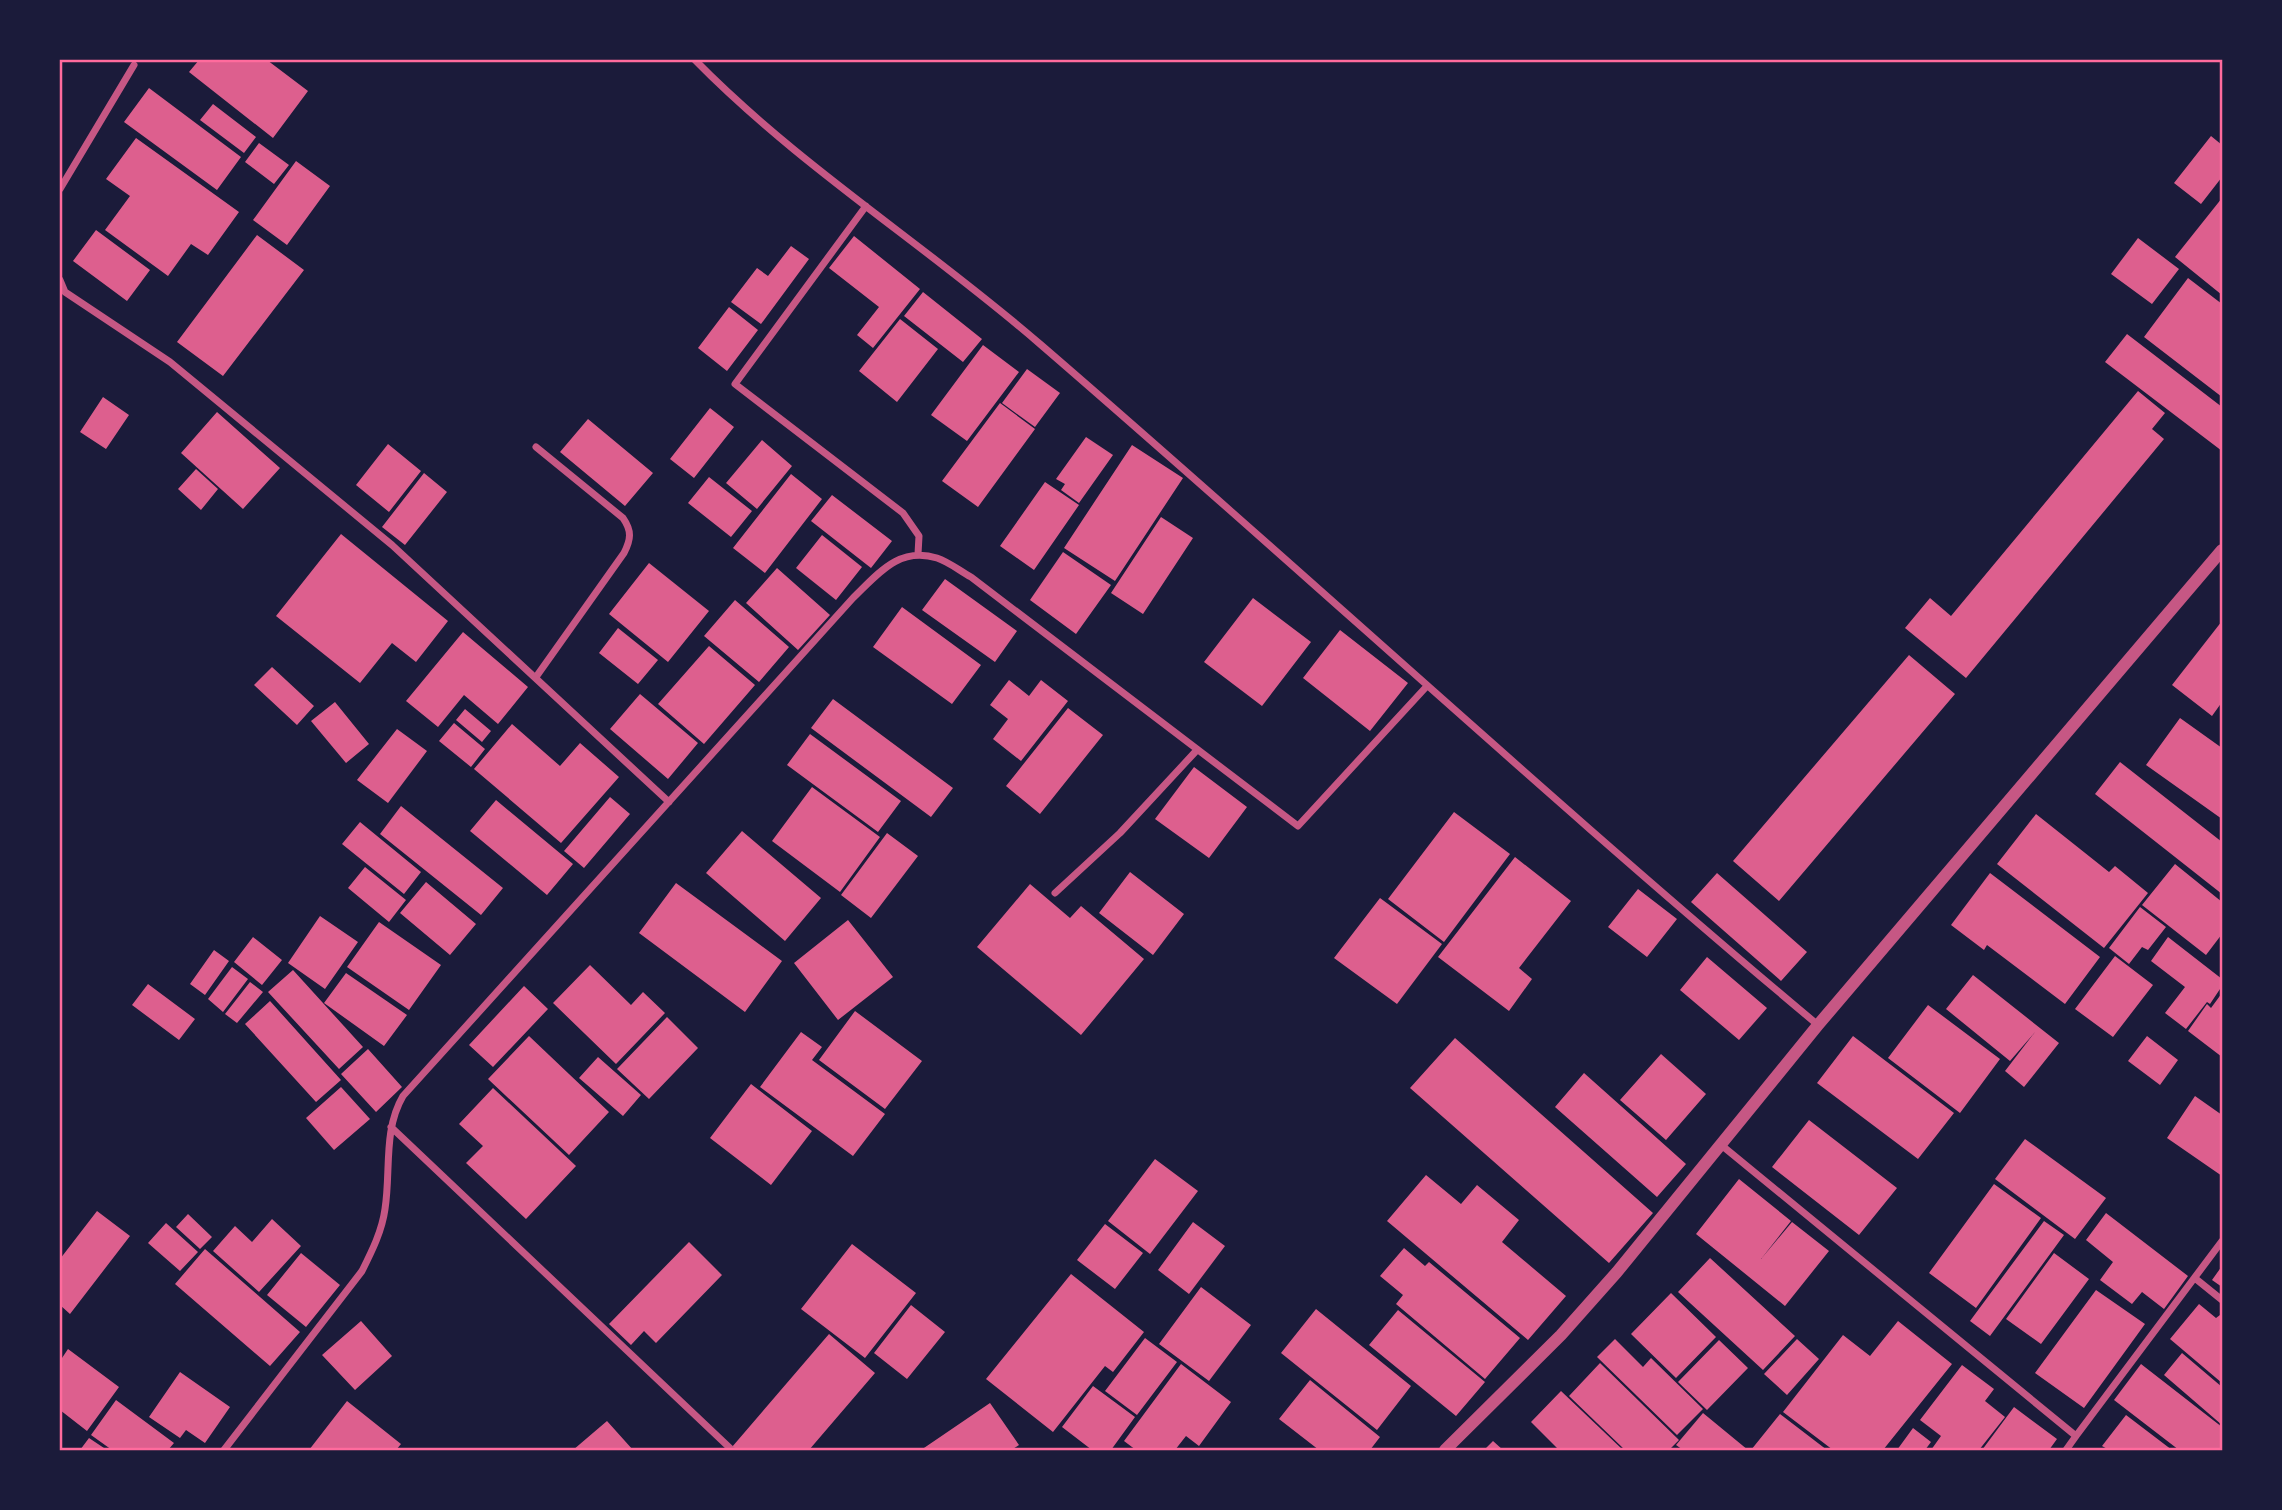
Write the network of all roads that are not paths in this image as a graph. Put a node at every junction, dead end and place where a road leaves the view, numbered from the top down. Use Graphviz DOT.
graph roads {
  1 [pos="695,60"];
  2 [pos="134,65"];
  3 [pos="60,189"];
  4 [pos="866,206"];
  5 [pos="60,280"];
  6 [pos="536,447"];
  7 [pos="2222,550"];
  8 [pos="918,554"];
  9 [pos="536,677"];
  10 [pos="1427,686"];
  11 [pos="1198,750"];
  12 [pos="669,802"];
  13 [pos="1055,892"];
  14 [pos="1818,1025"];
  15 [pos="391,1127"];
  16 [pos="1720,1144"];
  17 [pos="2222,1241"];
  18 [pos="2196,1279"];
  19 [pos="2222,1300"];
  20 [pos="2076,1436"];
  21 [pos="2069,1450"];
  22 [pos="225,1451"];
  23 [pos="732,1451"];
  24 [pos="1445,1451"];
  1 -- 4 [label="street"];
  2 -- 3 [label="street"];
  4 -- 8 [label="street"];
  4 -- 10 [label="street"];
  5 -- 9 [label="street"];
  6 -- 9 [label="street"];
  7 -- 14 [label="street"];
  8 -- 11 [label="street"];
  8 -- 12 [label="street"];
  9 -- 12 [label="street"];
  10 -- 11 [label="street"];
  10 -- 14 [label="street"];
  11 -- 13 [label="street"];
  12 -- 15 [label="street"];
  14 -- 16 [label="street"];
  15 -- 22 [label="street"];
  15 -- 23 [label="street"];
  16 -- 20 [label="street"];
  16 -- 24 [label="street"];
  17 -- 18 [label="street"];
  18 -- 19 [label="street"];
  18 -- 20 [label="street"];
  20 -- 21 [label="street"];
}
